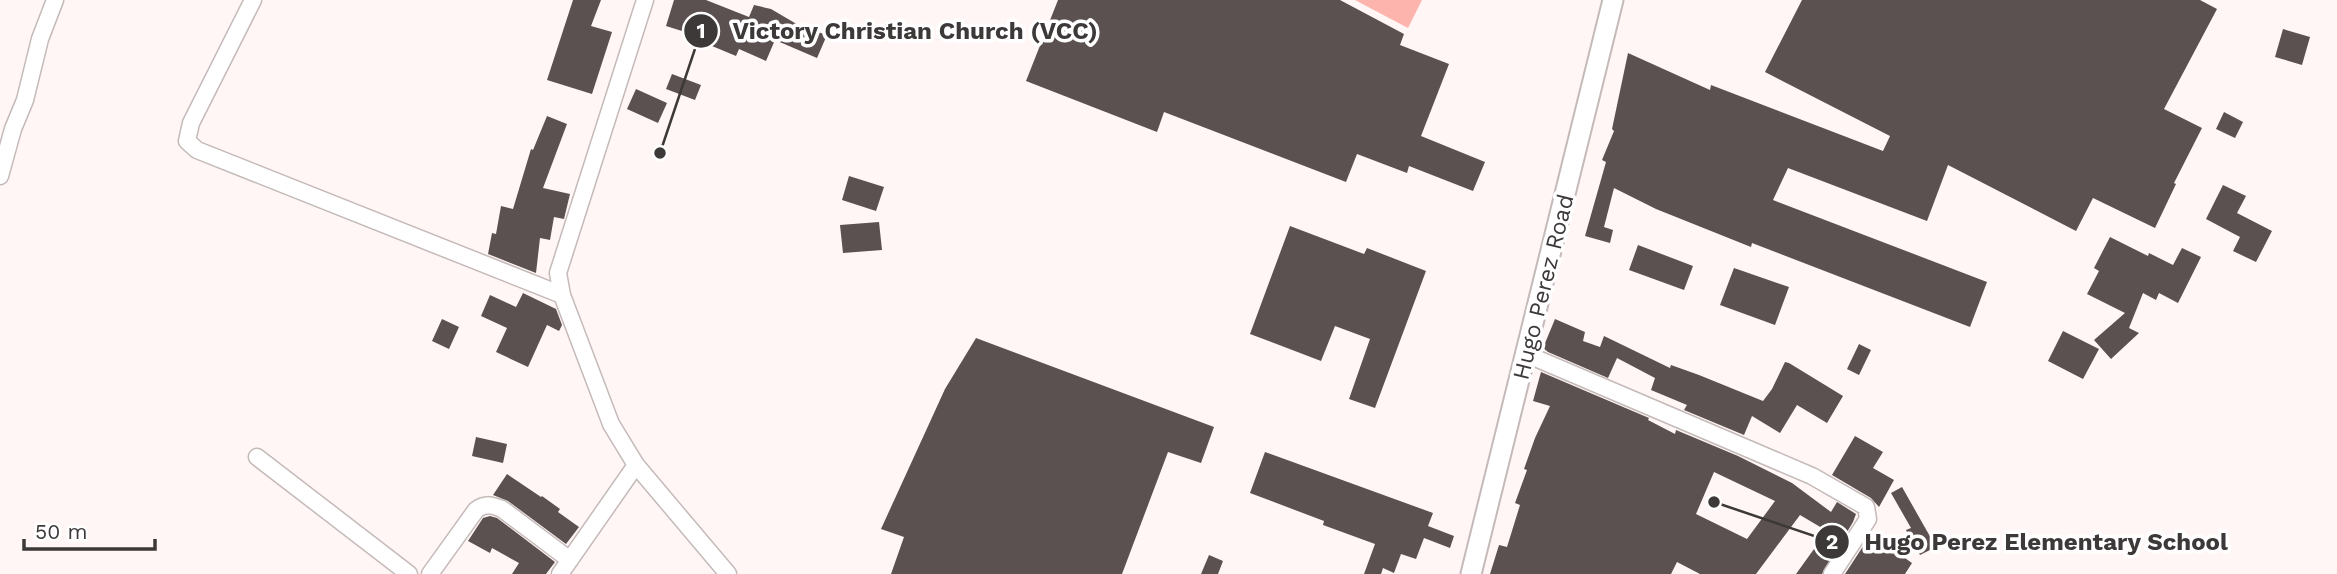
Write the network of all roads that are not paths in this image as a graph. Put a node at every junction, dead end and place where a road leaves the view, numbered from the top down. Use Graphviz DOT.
graph roads {
  1 [pos="55,0"];
  2 [pos="253,0"];
  3 [pos="645,0"];
  4 [pos="1613,0"];
  5 [pos="0,176"];
  6 [pos="562,295"];
  7 [pos="1526,354"];
  8 [pos="257,457"];
  9 [pos="636,465"];
  10 [pos="570,560"];
  11 [pos="409,574"];
  12 [pos="430,574"];
  13 [pos="560,574"];
  14 [pos="727,574"];
  15 [pos="1471,574"];
  16 [pos="1832,574"];
  1 -- 5 [label="street"];
  2 -- 6 [label="street"];
  3 -- 6 [label="street"];
  4 -- 7 [label="street, Hugo Perez Road"];
  6 -- 9 [label="street"];
  7 -- 15 [label="street, Hugo Perez Road"];
  7 -- 16 [label="street"];
  8 -- 11 [label="street"];
  9 -- 10 [label="street"];
  9 -- 14 [label="street"];
  10 -- 12 [label="street"];
  10 -- 13 [label="street"];
}
